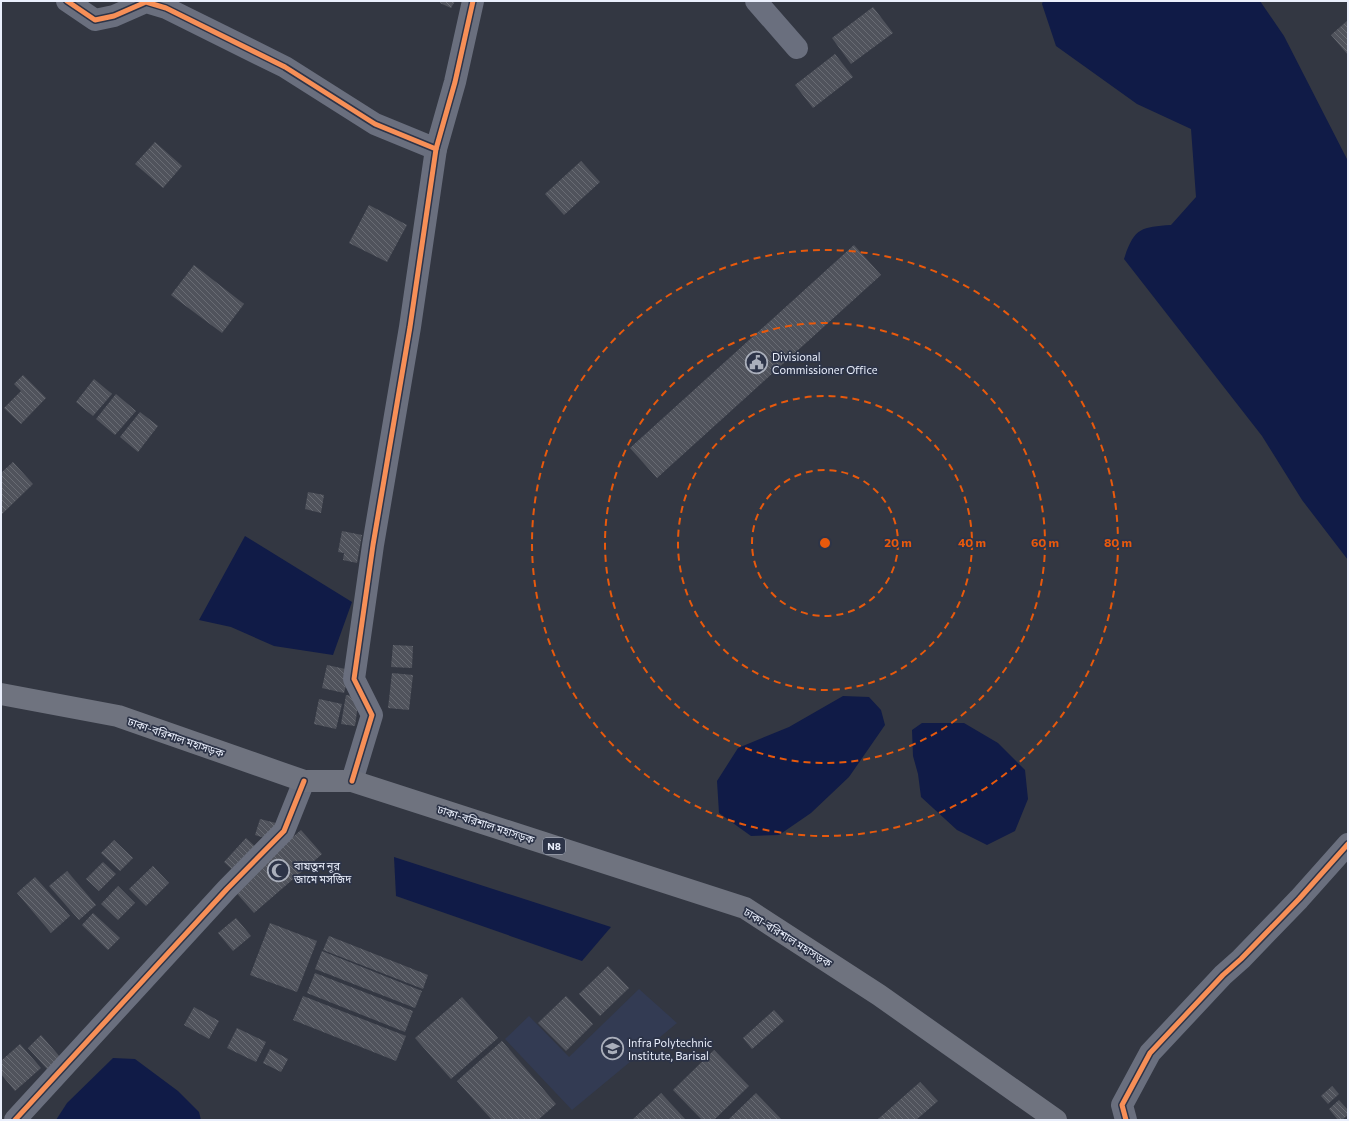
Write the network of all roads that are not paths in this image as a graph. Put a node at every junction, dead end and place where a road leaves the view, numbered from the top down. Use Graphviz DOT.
graph roads {
  1 [pos="67,1"];
  2 [pos="473,1"];
  3 [pos="756,1"];
  4 [pos="797,48"];
  5 [pos="436,149"];
  6 [pos="1,694"];
  7 [pos="304,781"];
  8 [pos="352,781"];
  9 [pos="1348,844"];
  10 [pos="15,1120"];
  11 [pos="1056,1120"];
  12 [pos="1126,1120"];
  1 -- 5 [label="street"];
  2 -- 5 [label="street"];
  3 -- 4 [label="street"];
  5 -- 8 [label="street"];
  6 -- 7 [label="highway, ঢাকা-বরিশাল মহাসড়ক / N8"];
  7 -- 8 [label="highway, ঢাকা-বরিশাল মহাসড়ক / N8"];
  7 -- 10 [label="street"];
  8 -- 11 [label="highway, ঢাকা-বরিশাল মহাসড়ক / N8"];
  9 -- 12 [label="street"];
}
